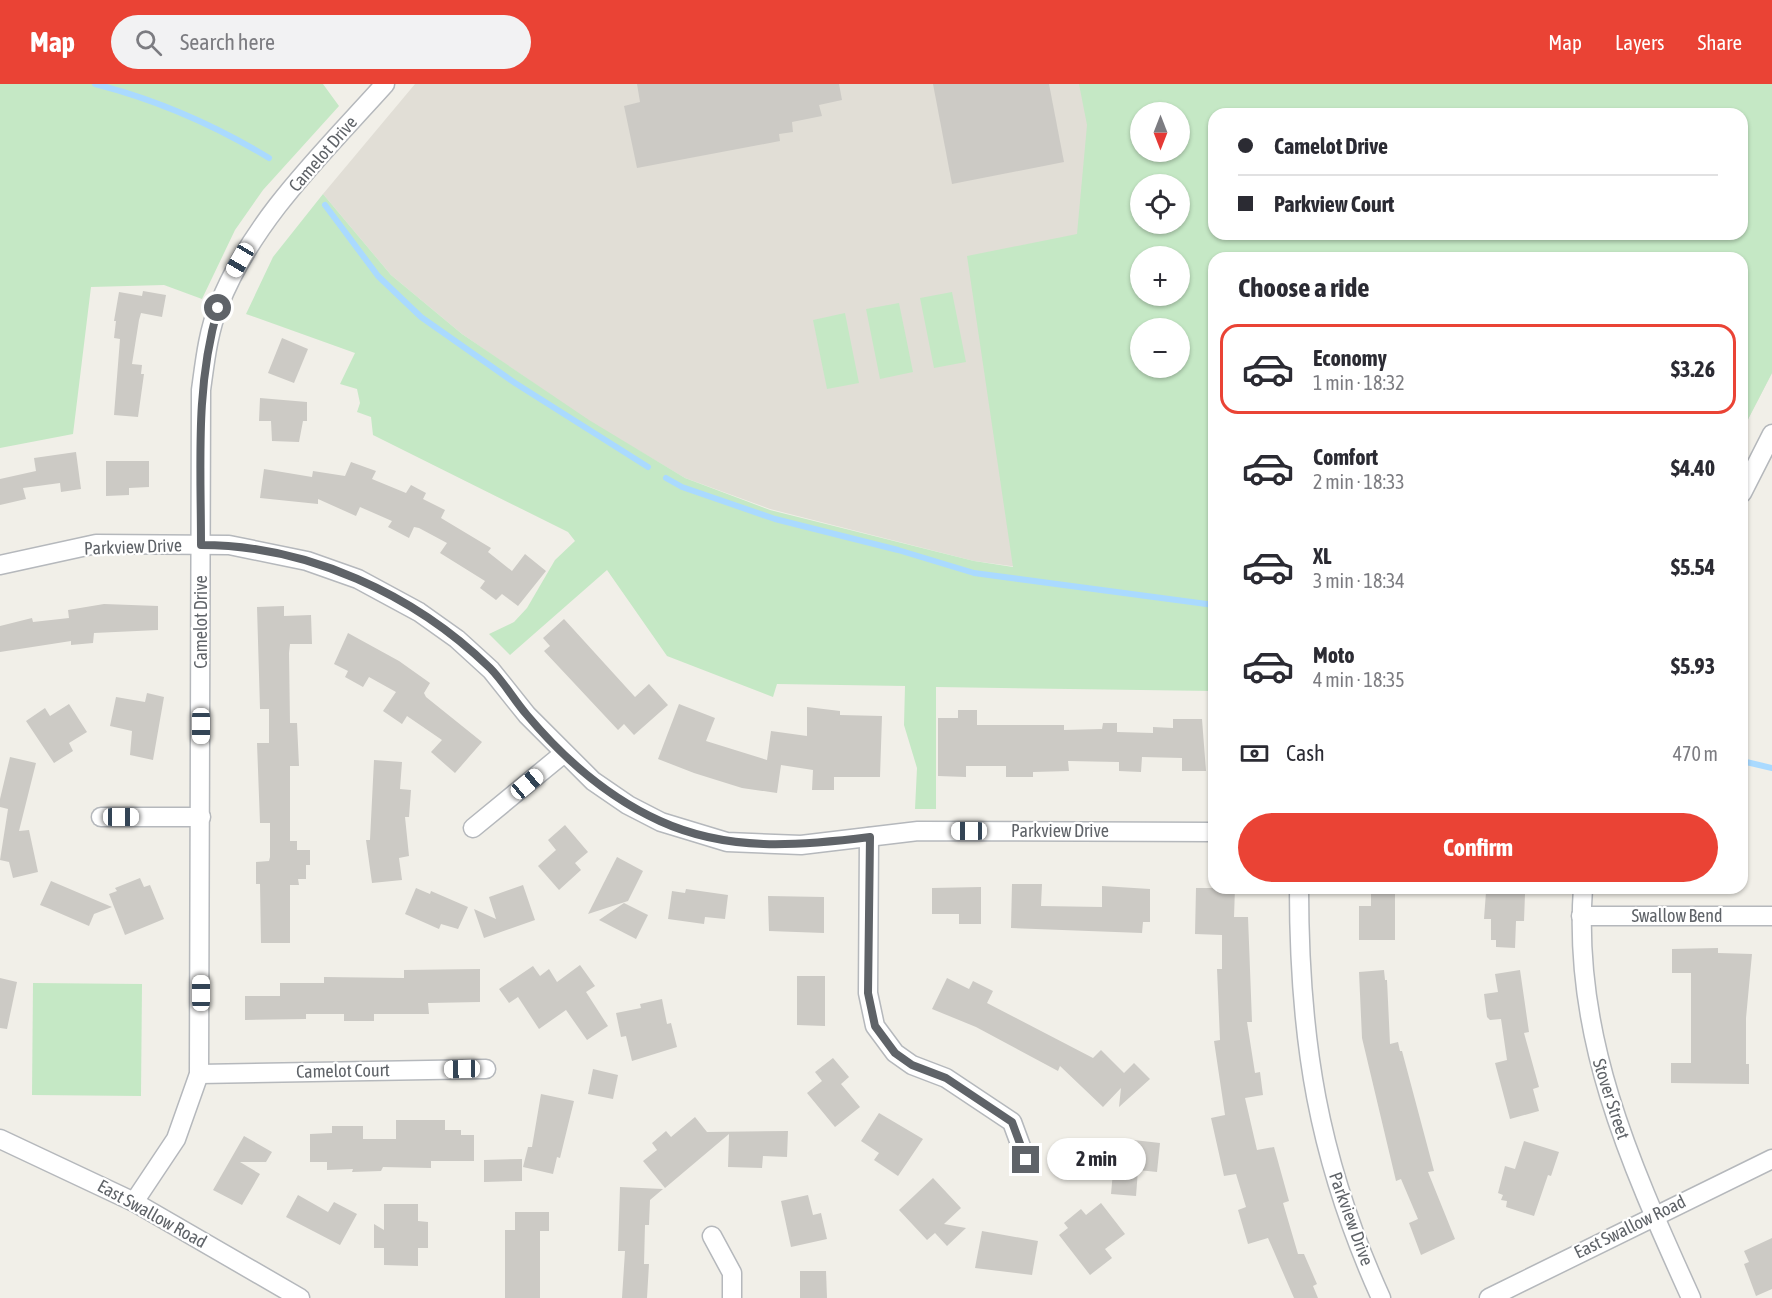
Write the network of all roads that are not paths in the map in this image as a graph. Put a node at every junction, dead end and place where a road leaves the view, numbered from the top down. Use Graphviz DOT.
graph roads {
  1 [pos="385,84"];
  2 [pos="1772,434"];
  3 [pos="1748,481"];
  4 [pos="201,545"];
  5 [pos="0,565"];
  6 [pos="564,754"];
  7 [pos="101,817"];
  8 [pos="201,817"];
  9 [pos="473,828"];
  10 [pos="1208,832"];
  11 [pos="870,837"];
  12 [pos="1299,894"];
  13 [pos="1583,894"];
  14 [pos="1581,916"];
  15 [pos="1772,916"];
  16 [pos="486,1069"];
  17 [pos="200,1074"];
  18 [pos="0,1139"];
  19 [pos="1772,1159"];
  20 [pos="1026,1160"];
  21 [pos="134,1202"];
  22 [pos="1654,1215"];
  23 [pos="712,1236"];
  24 [pos="300,1298"];
  25 [pos="732,1298"];
  26 [pos="1381,1298"];
  27 [pos="1489,1298"];
  28 [pos="1690,1298"];
  1 -- 4 [label="street, Camelot Drive"];
  2 -- 3 [label="street"];
  4 -- 5 [label="street, Parkview Drive"];
  4 -- 6 [label="street, Parkview Drive"];
  4 -- 8 [label="street, Camelot Drive"];
  6 -- 9 [label="street"];
  6 -- 11 [label="street, Parkview Drive"];
  7 -- 8 [label="street"];
  8 -- 17 [label="street, Camelot Drive"];
  10 -- 11 [label="street, Parkview Drive"];
  11 -- 20 [label="street"];
  12 -- 26 [label="street, Parkview Drive"];
  13 -- 14 [label="street, Stover Street"];
  14 -- 15 [label="street, Swallow Bend"];
  14 -- 22 [label="street, Stover Street"];
  16 -- 17 [label="street, Camelot Court"];
  17 -- 21 [label="street, Camelot Drive"];
  18 -- 21 [label="street, East Swallow Road"];
  19 -- 22 [label="street, East Swallow Road"];
  21 -- 24 [label="street, East Swallow Road"];
  22 -- 27 [label="street, East Swallow Road"];
  22 -- 28 [label="street, Stover Street"];
  23 -- 25 [label="street"];
}
